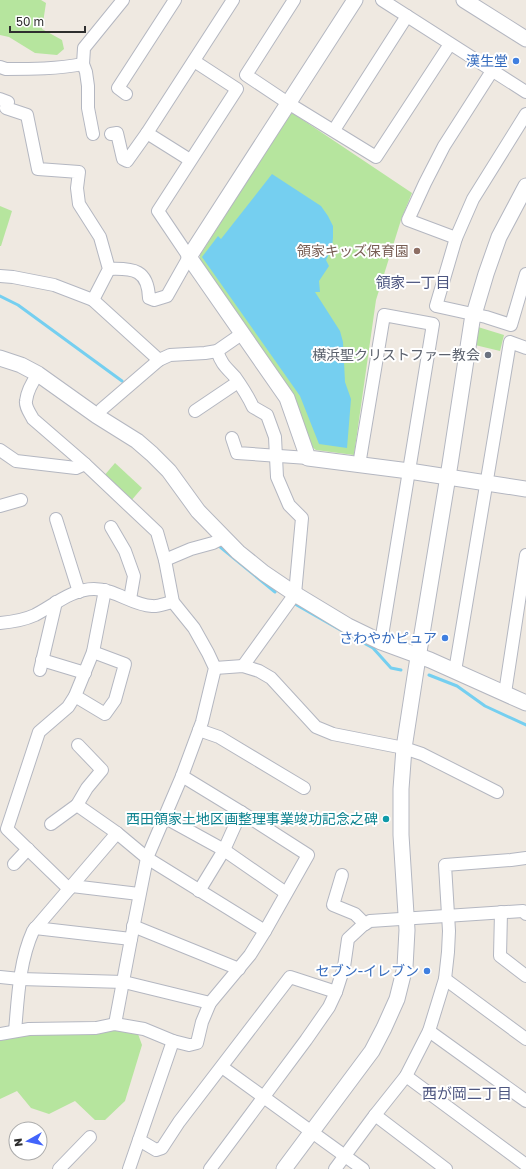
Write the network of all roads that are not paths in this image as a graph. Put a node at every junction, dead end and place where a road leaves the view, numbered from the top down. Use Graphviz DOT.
graph roads {
  1 [pos="123,0"];
  2 [pos="175,0"];
  3 [pos="233,0"];
  4 [pos="294,0"];
  5 [pos="354,0"];
  6 [pos="382,0"];
  7 [pos="464,0"];
  8 [pos="407,16"];
  9 [pos="526,39"];
  10 [pos="450,44"];
  11 [pos="194,60"];
  12 [pos="82,64"];
  13 [pos="0,67"];
  14 [pos="492,71"];
  15 [pos="526,92"];
  16 [pos="126,94"];
  17 [pos="0,99"];
  18 [pos="288,103"];
  19 [pos="526,114"];
  20 [pos="334,130"];
  21 [pos="147,133"];
  22 [pos="93,134"];
  23 [pos="111,134"];
  24 [pos="190,160"];
  25 [pos="526,186"];
  26 [pos="456,238"];
  27 [pos="190,257"];
  28 [pos="109,269"];
  29 [pos="526,274"];
  30 [pos="0,276"];
  31 [pos="93,300"];
  32 [pos="473,314"];
  33 [pos="243,333"];
  34 [pos="526,348"];
  35 [pos="217,351"];
  36 [pos="0,358"];
  37 [pos="159,360"];
  38 [pos="38,374"];
  39 [pos="238,382"];
  40 [pos="195,411"];
  41 [pos="97,416"];
  42 [pos="232,438"];
  43 [pos="0,450"];
  44 [pos="277,456"];
  45 [pos="308,458"];
  46 [pos="85,464"];
  47 [pos="359,464"];
  48 [pos="409,471"];
  49 [pos="447,477"];
  50 [pos="486,483"];
  51 [pos="526,488"];
  52 [pos="21,500"];
  53 [pos="0,506"];
  54 [pos="56,519"];
  55 [pos="111,527"];
  56 [pos="223,538"];
  57 [pos="526,555"];
  58 [pos="165,560"];
  59 [pos="105,590"];
  60 [pos="79,592"];
  61 [pos="295,594"];
  62 [pos="130,599"];
  63 [pos="56,602"];
  64 [pos="173,602"];
  65 [pos="0,623"];
  66 [pos="381,642"];
  67 [pos="93,652"];
  68 [pos="418,655"];
  69 [pos="243,666"];
  70 [pos="215,668"];
  71 [pos="455,671"];
  72 [pos="84,672"];
  73 [pos="505,693"];
  74 [pos="76,696"];
  75 [pos="526,703"];
  76 [pos="199,730"];
  77 [pos="78,746"];
  78 [pos="404,748"];
  79 [pos="182,776"];
  80 [pos="304,788"];
  81 [pos="497,792"];
  82 [pos="77,805"];
  83 [pos="242,812"];
  84 [pos="164,817"];
  85 [pos="51,824"];
  86 [pos="117,833"];
  87 [pos="28,849"];
  88 [pos="224,850"];
  89 [pos="147,858"];
  90 [pos="526,858"];
  91 [pos="14,864"];
  92 [pos="342,875"];
  93 [pos="71,888"];
  94 [pos="199,891"];
  95 [pos="286,893"];
  96 [pos="140,894"];
  97 [pos="501,912"];
  98 [pos="526,914"];
  99 [pos="448,916"];
  100 [pos="407,918"];
  101 [pos="365,924"];
  102 [pos="133,926"];
  103 [pos="35,928"];
  104 [pos="265,931"];
  105 [pos="130,939"];
  106 [pos="239,970"];
  107 [pos="526,976"];
  108 [pos="0,977"];
  109 [pos="20,979"];
  110 [pos="445,979"];
  111 [pos="124,982"];
  112 [pos="336,992"];
  113 [pos="210,1003"];
  114 [pos="116,1024"];
  115 [pos="15,1031"];
  116 [pos="429,1031"];
  117 [pos="0,1034"];
  118 [pos="526,1039"];
  119 [pos="173,1041"];
  120 [pos="222,1067"];
  121 [pos="406,1076"];
  122 [pos="264,1096"];
  123 [pos="526,1101"];
  124 [pos="375,1115"];
  125 [pos="312,1131"];
  126 [pos="90,1137"];
  127 [pos="139,1140"];
  128 [pos="345,1156"];
  129 [pos="526,1165"];
  130 [pos="59,1169"];
  131 [pos="129,1169"];
  132 [pos="210,1169"];
  133 [pos="284,1169"];
  134 [pos="335,1169"];
  135 [pos="363,1169"];
  136 [pos="446,1169"];
  1 -- 12 [label="street"];
  2 -- 16 [label="street"];
  3 -- 11 [label="street"];
  4 -- 18 [label="street"];
  5 -- 18 [label="street"];
  6 -- 8 [label="street"];
  7 -- 9 [label="street"];
  8 -- 10 [label="street"];
  8 -- 20 [label="street"];
  10 -- 14 [label="street"];
  10 -- 20 [label="street"];
  11 -- 21 [label="street"];
  11 -- 24 [label="street"];
  12 -- 13 [label="street"];
  12 -- 22 [label="street"];
  14 -- 15 [label="street"];
  14 -- 26 [label="street"];
  17 -- 28 [label="street"];
  18 -- 20 [label="street"];
  18 -- 27 [label="street"];
  19 -- 26 [label="street"];
  21 -- 23 [label="street"];
  21 -- 24 [label="street"];
  24 -- 27 [label="street"];
  25 -- 32 [label="street"];
  26 -- 32 [label="street"];
  27 -- 28 [label="street"];
  27 -- 33 [label="street"];
  28 -- 31 [label="street"];
  29 -- 32 [label="street"];
  30 -- 31 [label="street"];
  31 -- 37 [label="street"];
  32 -- 49 [label="street"];
  33 -- 35 [label="street"];
  33 -- 45 [label="street"];
  34 -- 50 [label="street"];
  35 -- 37 [label="street"];
  35 -- 39 [label="street"];
  36 -- 38 [label="street"];
  37 -- 41 [label="street"];
  38 -- 41 [label="street"];
  38 -- 46 [label="street"];
  39 -- 40 [label="street"];
  39 -- 44 [label="street"];
  41 -- 56 [label="street"];
  42 -- 44 [label="street"];
  43 -- 46 [label="street"];
  44 -- 45 [label="street"];
  44 -- 61 [label="street"];
  45 -- 47 [label="street"];
  46 -- 58 [label="street"];
  47 -- 48 [label="street"];
  47 -- 48 [label="street"];
  48 -- 49 [label="street"];
  48 -- 66 [label="street"];
  49 -- 50 [label="street"];
  49 -- 68 [label="street"];
  50 -- 51 [label="street"];
  50 -- 71 [label="street"];
  52 -- 53 [label="street"];
  54 -- 60 [label="street"];
  55 -- 62 [label="street"];
  56 -- 58 [label="street"];
  56 -- 61 [label="street"];
  57 -- 73 [label="street"];
  58 -- 64 [label="street"];
  59 -- 60 [label="street"];
  59 -- 62 [label="street"];
  59 -- 67 [label="street"];
  60 -- 63 [label="street"];
  61 -- 66 [label="street"];
  61 -- 69 [label="street"];
  62 -- 64 [label="street"];
  63 -- 65 [label="street"];
  63 -- 72 [label="street"];
  64 -- 70 [label="street"];
  66 -- 68 [label="street"];
  67 -- 72 [label="street"];
  67 -- 74 [label="street"];
  68 -- 71 [label="street"];
  68 -- 78 [label="street"];
  69 -- 70 [label="street"];
  69 -- 78 [label="street"];
  70 -- 76 [label="street"];
  71 -- 73 [label="street"];
  72 -- 74 [label="street"];
  73 -- 75 [label="street"];
  74 -- 87 [label="street"];
  76 -- 79 [label="street"];
  76 -- 80 [label="street"];
  77 -- 82 [label="street"];
  78 -- 81 [label="street"];
  78 -- 100 [label="street"];
  79 -- 83 [label="street"];
  79 -- 84 [label="street"];
  82 -- 85 [label="street"];
  82 -- 86 [label="street"];
  83 -- 88 [label="street"];
  83 -- 95 [label="street"];
  84 -- 88 [label="street"];
  84 -- 89 [label="street"];
  86 -- 89 [label="street"];
  86 -- 93 [label="street"];
  87 -- 91 [label="street"];
  87 -- 93 [label="street"];
  88 -- 94 [label="street"];
  88 -- 95 [label="street"];
  89 -- 94 [label="street"];
  89 -- 96 [label="street"];
  90 -- 99 [label="street"];
  92 -- 101 [label="street"];
  93 -- 96 [label="street"];
  93 -- 103 [label="street"];
  94 -- 104 [label="street"];
  95 -- 104 [label="street"];
  96 -- 102 [label="street"];
  97 -- 98 [label="street"];
  97 -- 99 [label="street"];
  97 -- 107 [label="street"];
  99 -- 100 [label="street"];
  99 -- 110 [label="street"];
  100 -- 101 [label="street"];
  100 -- 125 [label="street"];
  101 -- 112 [label="street"];
  102 -- 105 [label="street"];
  102 -- 106 [label="street"];
  103 -- 105 [label="street"];
  103 -- 109 [label="street"];
  104 -- 106 [label="street"];
  105 -- 111 [label="street"];
  106 -- 113 [label="street"];
  108 -- 109 [label="street"];
  109 -- 111 [label="street"];
  109 -- 115 [label="street"];
  110 -- 116 [label="street"];
  110 -- 118 [label="street"];
  111 -- 113 [label="street"];
  111 -- 114 [label="street"];
  112 -- 120 [label="street"];
  112 -- 122 [label="street"];
  113 -- 119 [label="street"];
  114 -- 115 [label="street"];
  114 -- 119 [label="street"];
  115 -- 117 [label="street"];
  116 -- 121 [label="street"];
  116 -- 123 [label="street"];
  119 -- 127 [label="street"];
  120 -- 122 [label="street"];
  120 -- 127 [label="street"];
  121 -- 124 [label="street"];
  121 -- 129 [label="street"];
  122 -- 125 [label="street"];
  122 -- 132 [label="street"];
  124 -- 128 [label="street"];
  124 -- 136 [label="street"];
  125 -- 128 [label="street"];
  125 -- 133 [label="street"];
  126 -- 130 [label="street"];
  127 -- 131 [label="street"];
  128 -- 134 [label="street"];
  128 -- 135 [label="street"];
}
